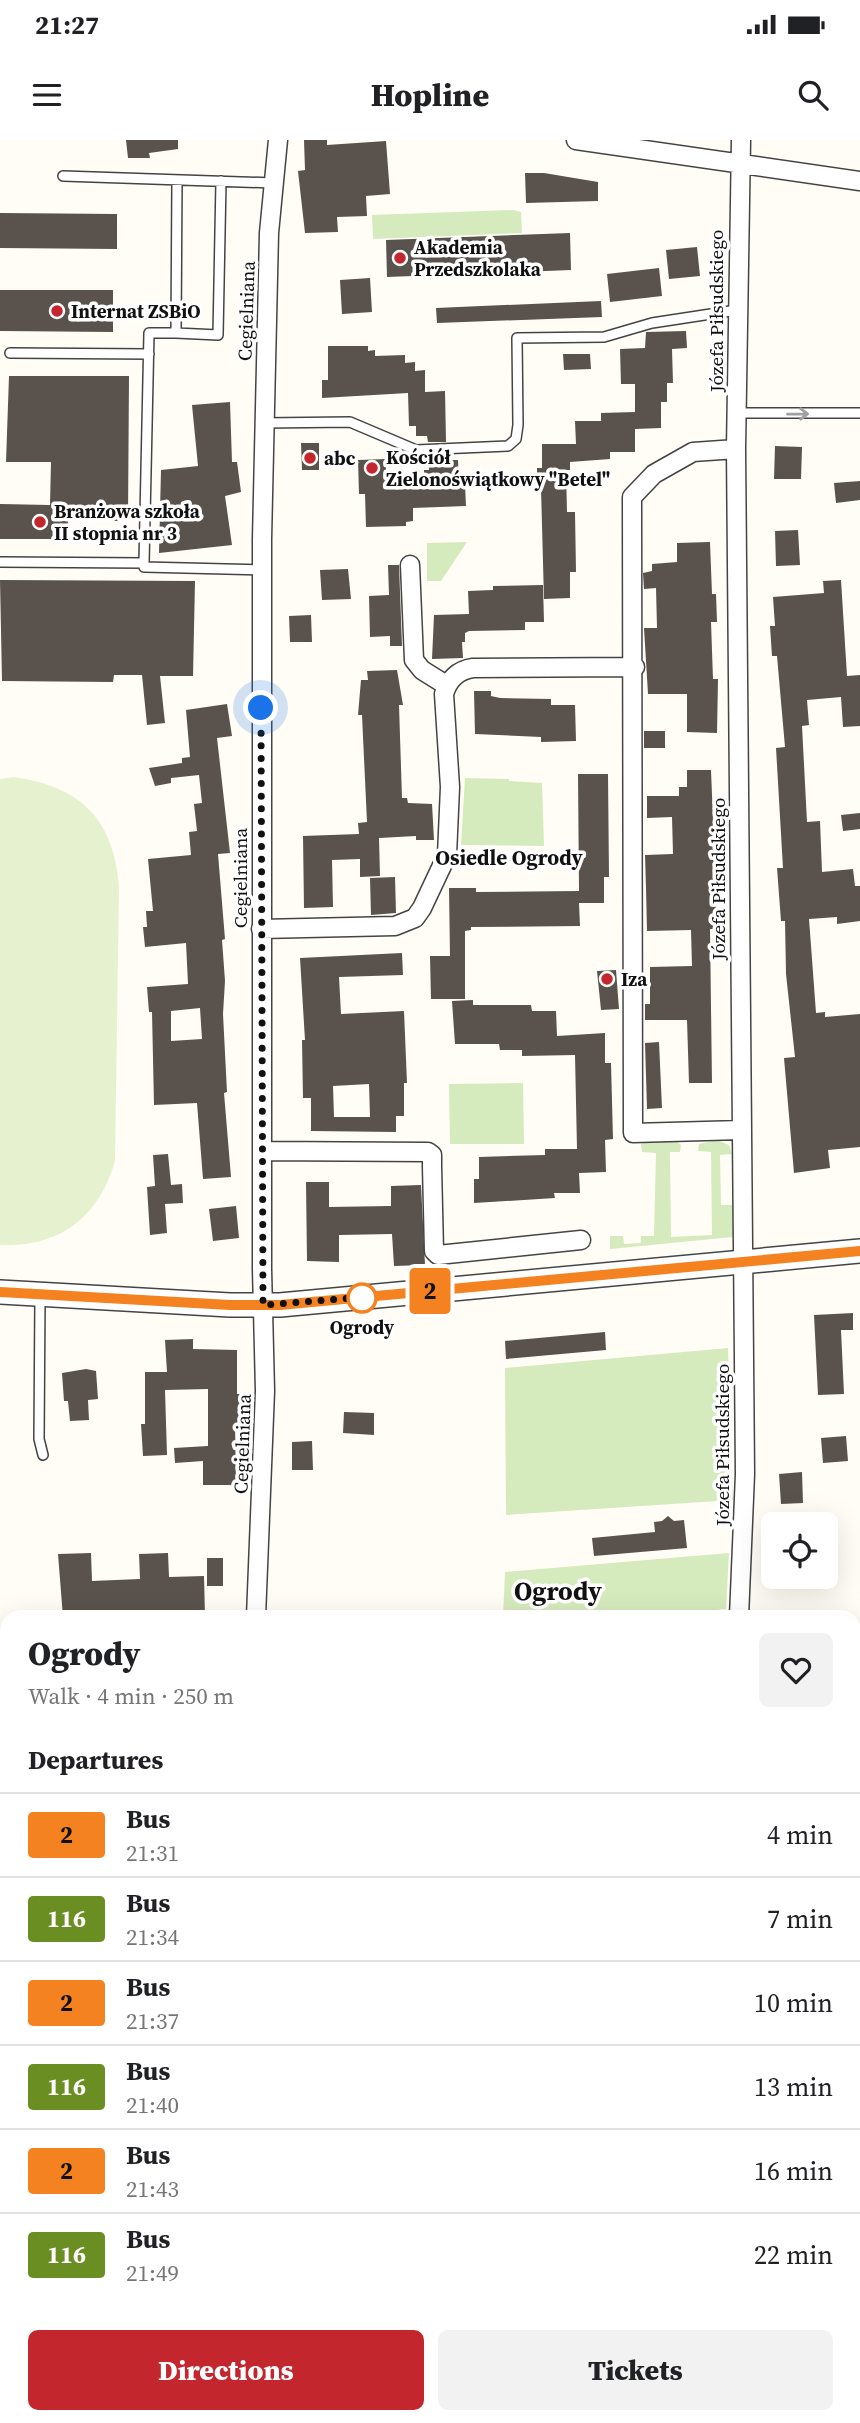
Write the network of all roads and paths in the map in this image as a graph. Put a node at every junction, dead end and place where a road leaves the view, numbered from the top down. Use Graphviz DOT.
graph roads {
  1 [pos="278,140"];
  2 [pos="576,140"];
  3 [pos="741,140"];
  4 [pos="740,164"];
  5 [pos="63,176"];
  6 [pos="177,180"];
  7 [pos="221,181"];
  8 [pos="860,181"];
  9 [pos="273,183"];
  10 [pos="737,310"];
  11 [pos="176,333"];
  12 [pos="10,353"];
  13 [pos="149,354"];
  14 [pos="737,413"];
  15 [pos="860,413"];
  16 [pos="264,423"];
  17 [pos="736,449"];
  18 [pos="0,562"];
  19 [pos="144,563"];
  20 [pos="410,565"];
  21 [pos="261,570"];
  22 [pos="635,667"];
  23 [pos="446,685"];
  24 [pos="261,929"];
  25 [pos="741,1130"];
  26 [pos="262,1151"];
  27 [pos="582,1240"];
  28 [pos="860,1251"];
  29 [pos="742,1263"];
  30 [pos="0,1292"];
  31 [pos="40,1294"];
  32 [pos="263,1305"];
  33 [pos="43,1455"];
  34 [pos="256,1610"];
  35 [pos="739,1610"];
  1 -- 9 [label="street, Cegielniana"];
  2 -- 4 [label="street"];
  3 -- 4 [label="street, Józefa Piłsudskiego"];
  4 -- 8 [label="street"];
  4 -- 10 [label="street, Józefa Piłsudskiego"];
  5 -- 6 [label="lane"];
  6 -- 7 [label="lane"];
  6 -- 11 [label="lane"];
  7 -- 9 [label="lane"];
  7 -- 11 [label="lane"];
  9 -- 16 [label="street, Cegielniana"];
  10 -- 14 [label="street, Józefa Piłsudskiego"];
  10 -- 16 [label="lane"];
  11 -- 13 [label="lane"];
  12 -- 13 [label="lane"];
  13 -- 19 [label="lane"];
  14 -- 15 [label="lane, one-way"];
  14 -- 17 [label="street, Józefa Piłsudskiego"];
  16 -- 21 [label="street, Cegielniana"];
  17 -- 22 [label="street"];
  17 -- 25 [label="street, Józefa Piłsudskiego"];
  18 -- 19 [label="lane"];
  19 -- 21 [label="lane"];
  20 -- 23 [label="street"];
  21 -- 24 [label="street, Cegielniana"];
  22 -- 23 [label="street"];
  22 -- 25 [label="street"];
  23 -- 24 [label="street"];
  24 -- 26 [label="street, Cegielniana"];
  25 -- 29 [label="street, Józefa Piłsudskiego"];
  26 -- 27 [label="street"];
  26 -- 32 [label="street, Cegielniana"];
  28 -- 29 [label="street"];
  29 -- 32 [label="street"];
  29 -- 35 [label="street, Józefa Piłsudskiego"];
  30 -- 31 [label="street"];
  31 -- 32 [label="street"];
  31 -- 33 [label="lane"];
  32 -- 34 [label="street, Cegielniana"];
}
